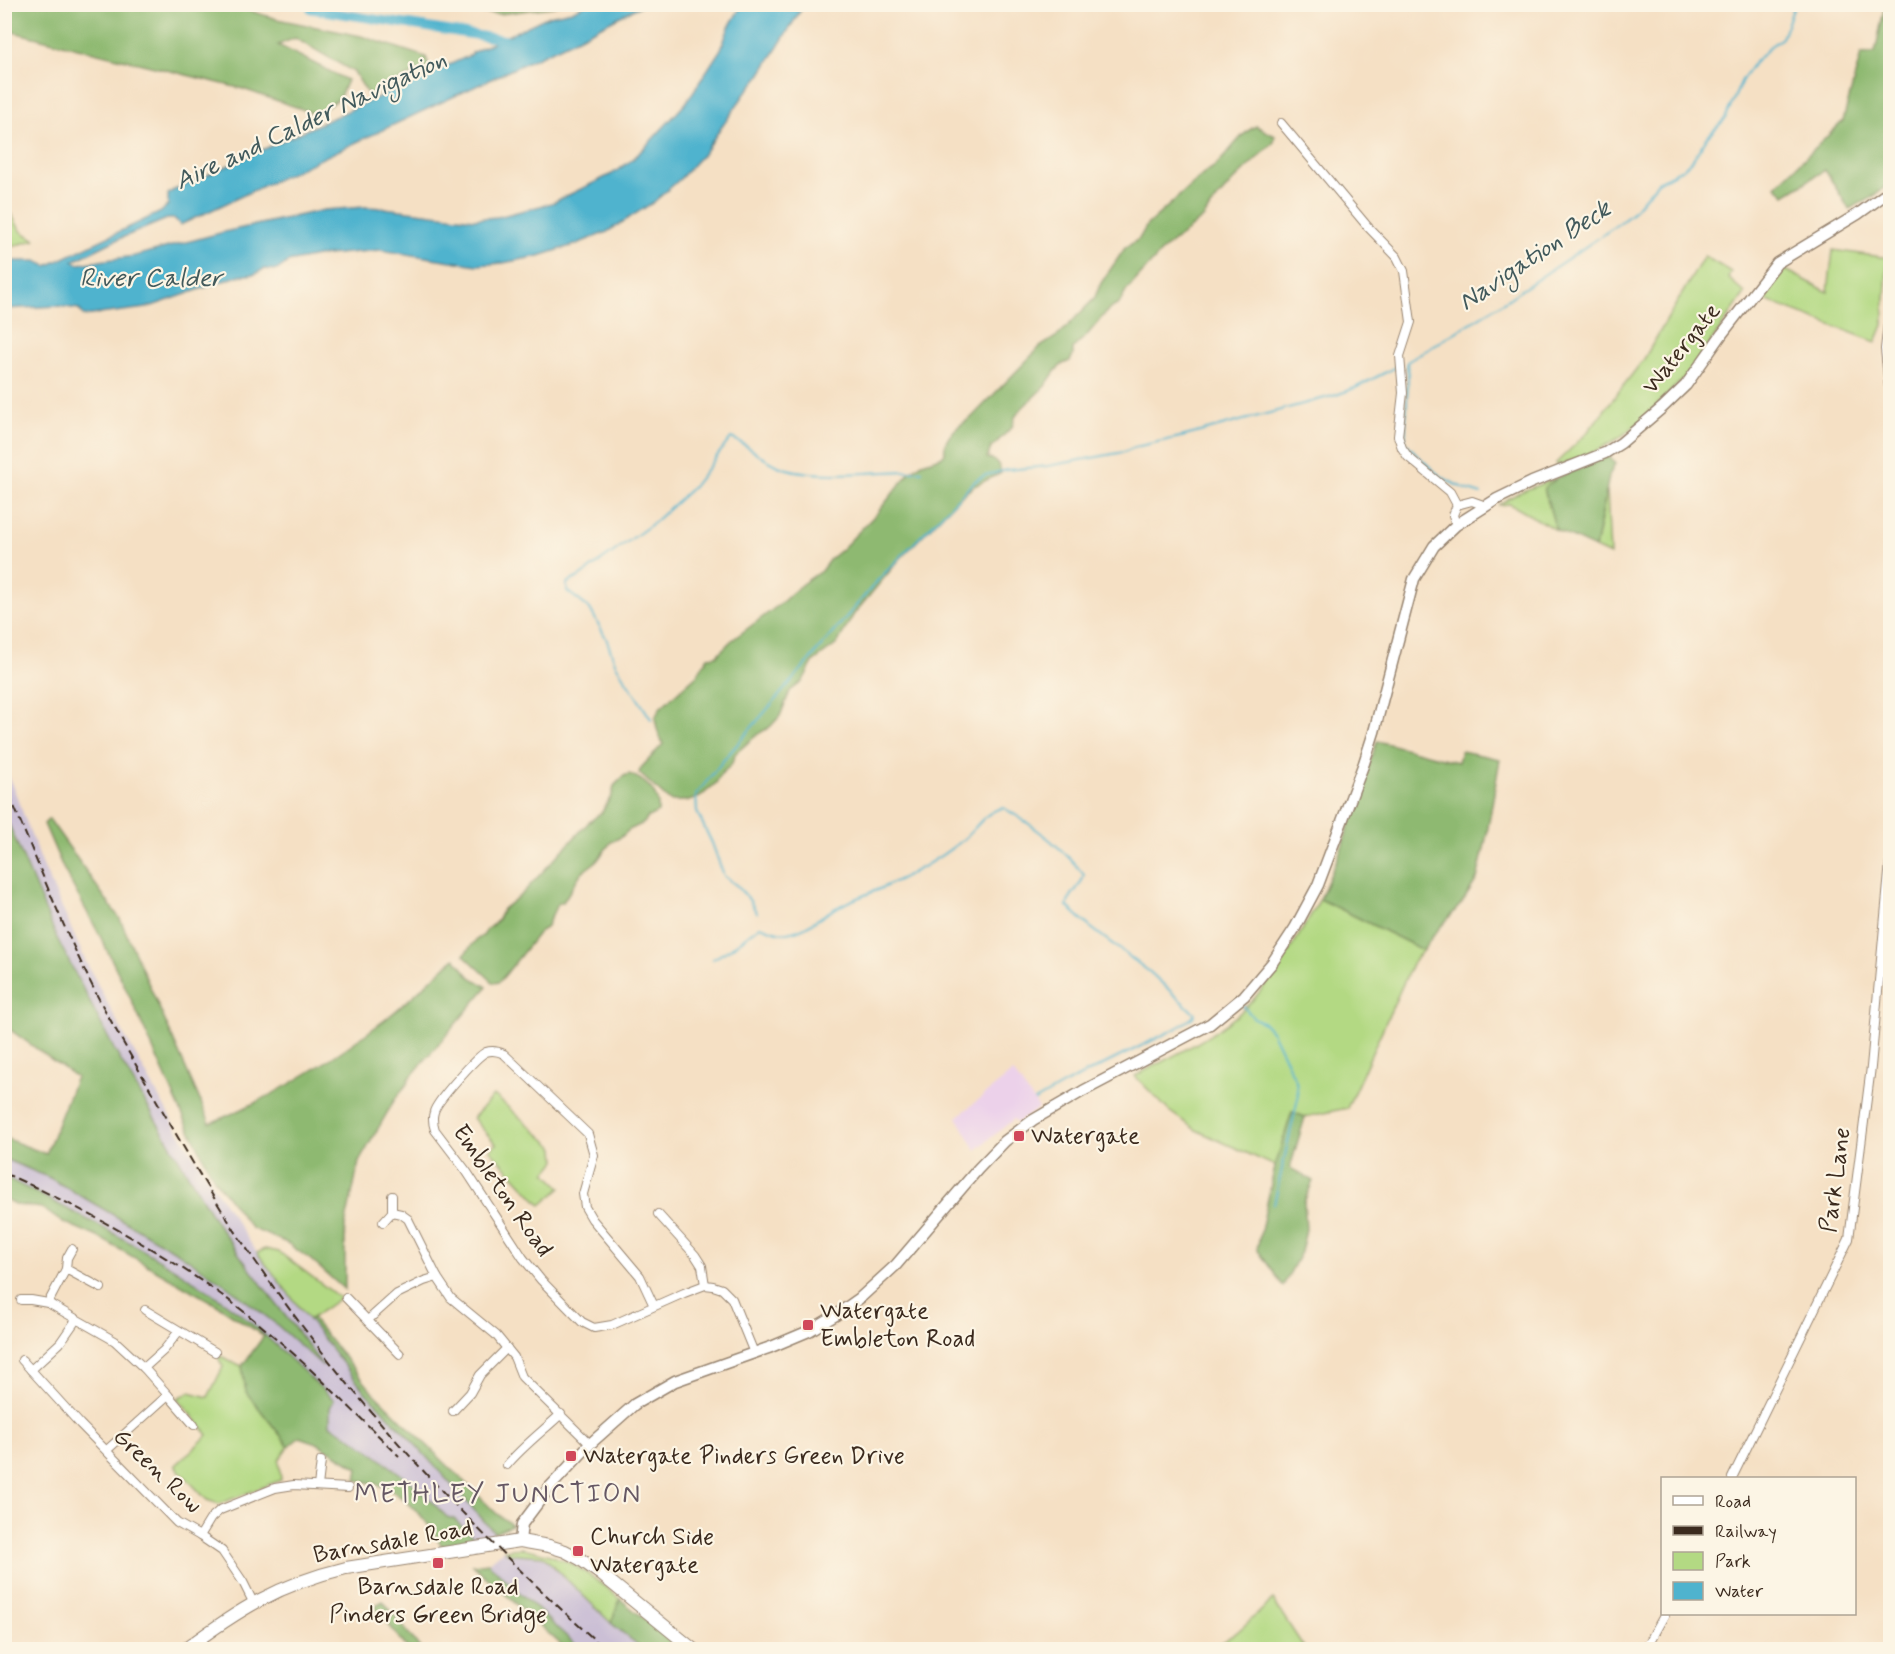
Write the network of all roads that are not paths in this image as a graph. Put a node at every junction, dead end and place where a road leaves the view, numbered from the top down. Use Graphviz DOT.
graph roads {
  1 [pos="1281,123"];
  2 [pos="1890,191"];
  3 [pos="1890,306"];
  4 [pos="1890,398"];
  5 [pos="1457,505"];
  6 [pos="1485,506"];
  7 [pos="1456,525"];
  8 [pos="1890,862"];
  9 [pos="392,1196"];
  10 [pos="393,1212"];
  11 [pos="658,1214"];
  12 [pos="383,1222"];
  13 [pos="72,1249"];
  14 [pos="66,1269"];
  15 [pos="437,1277"];
  16 [pos="705,1285"];
  17 [pos="101,1288"];
  18 [pos="346,1298"];
  19 [pos="21,1300"];
  20 [pos="48,1303"];
  21 [pos="654,1306"];
  22 [pos="145,1310"];
  23 [pos="76,1320"];
  24 [pos="368,1320"];
  25 [pos="179,1331"];
  26 [pos="507,1348"];
  27 [pos="215,1352"];
  28 [pos="754,1353"];
  29 [pos="400,1354"];
  30 [pos="22,1360"];
  31 [pos="144,1368"];
  32 [pos="31,1370"];
  33 [pos="168,1395"];
  34 [pos="453,1411"];
  35 [pos="561,1414"];
  36 [pos="194,1425"];
  37 [pos="590,1444"];
  38 [pos="107,1450"];
  39 [pos="321,1461"];
  40 [pos="507,1465"];
  41 [pos="1733,1477"];
  42 [pos="318,1486"];
  43 [pos="348,1488"];
  44 [pos="200,1536"];
  45 [pos="520,1541"];
  46 [pos="253,1602"];
  47 [pos="1664,1615"];
  48 [pos="184,1650"];
  49 [pos="694,1650"];
  50 [pos="1644,1650"];
  1 -- 5 [label="street"];
  2 -- 6 [label="main road, Watergate"];
  3 -- 4 [label="street"];
  5 -- 6 [label="street"];
  5 -- 7 [label="street"];
  6 -- 7 [label="main road, Watergate"];
  7 -- 28 [label="main road, Watergate"];
  8 -- 41 [label="street, Park Lane"];
  9 -- 10 [label="street"];
  10 -- 12 [label="street"];
  10 -- 15 [label="street"];
  11 -- 16 [label="street"];
  13 -- 14 [label="street"];
  14 -- 17 [label="street"];
  14 -- 20 [label="street"];
  15 -- 24 [label="street"];
  15 -- 26 [label="street"];
  16 -- 21 [label="street, Embleton Road"];
  16 -- 28 [label="street"];
  18 -- 24 [label="street"];
  19 -- 20 [label="street"];
  20 -- 23 [label="street"];
  21 -- 21 [label="street, Embleton Road"];
  22 -- 25 [label="street"];
  23 -- 31 [label="street"];
  23 -- 32 [label="street"];
  24 -- 29 [label="street"];
  25 -- 27 [label="street"];
  25 -- 31 [label="street"];
  26 -- 34 [label="street"];
  26 -- 35 [label="street"];
  28 -- 37 [label="main road, Watergate"];
  30 -- 32 [label="street, Green Row"];
  31 -- 33 [label="street"];
  32 -- 38 [label="street, Green Row"];
  33 -- 36 [label="street"];
  33 -- 38 [label="street"];
  35 -- 37 [label="street"];
  35 -- 40 [label="street"];
  37 -- 45 [label="main road, Watergate"];
  38 -- 44 [label="street, Green Row"];
  39 -- 42 [label="street"];
  42 -- 43 [label="street"];
  42 -- 44 [label="street"];
  44 -- 46 [label="street, Green Row"];
  45 -- 46 [label="main road, Barnsdale Road"];
  45 -- 49 [label="main road, Barnsdale Road"];
  46 -- 48 [label="main road, Barnsdale Road"];
  47 -- 50 [label="street"];
}
